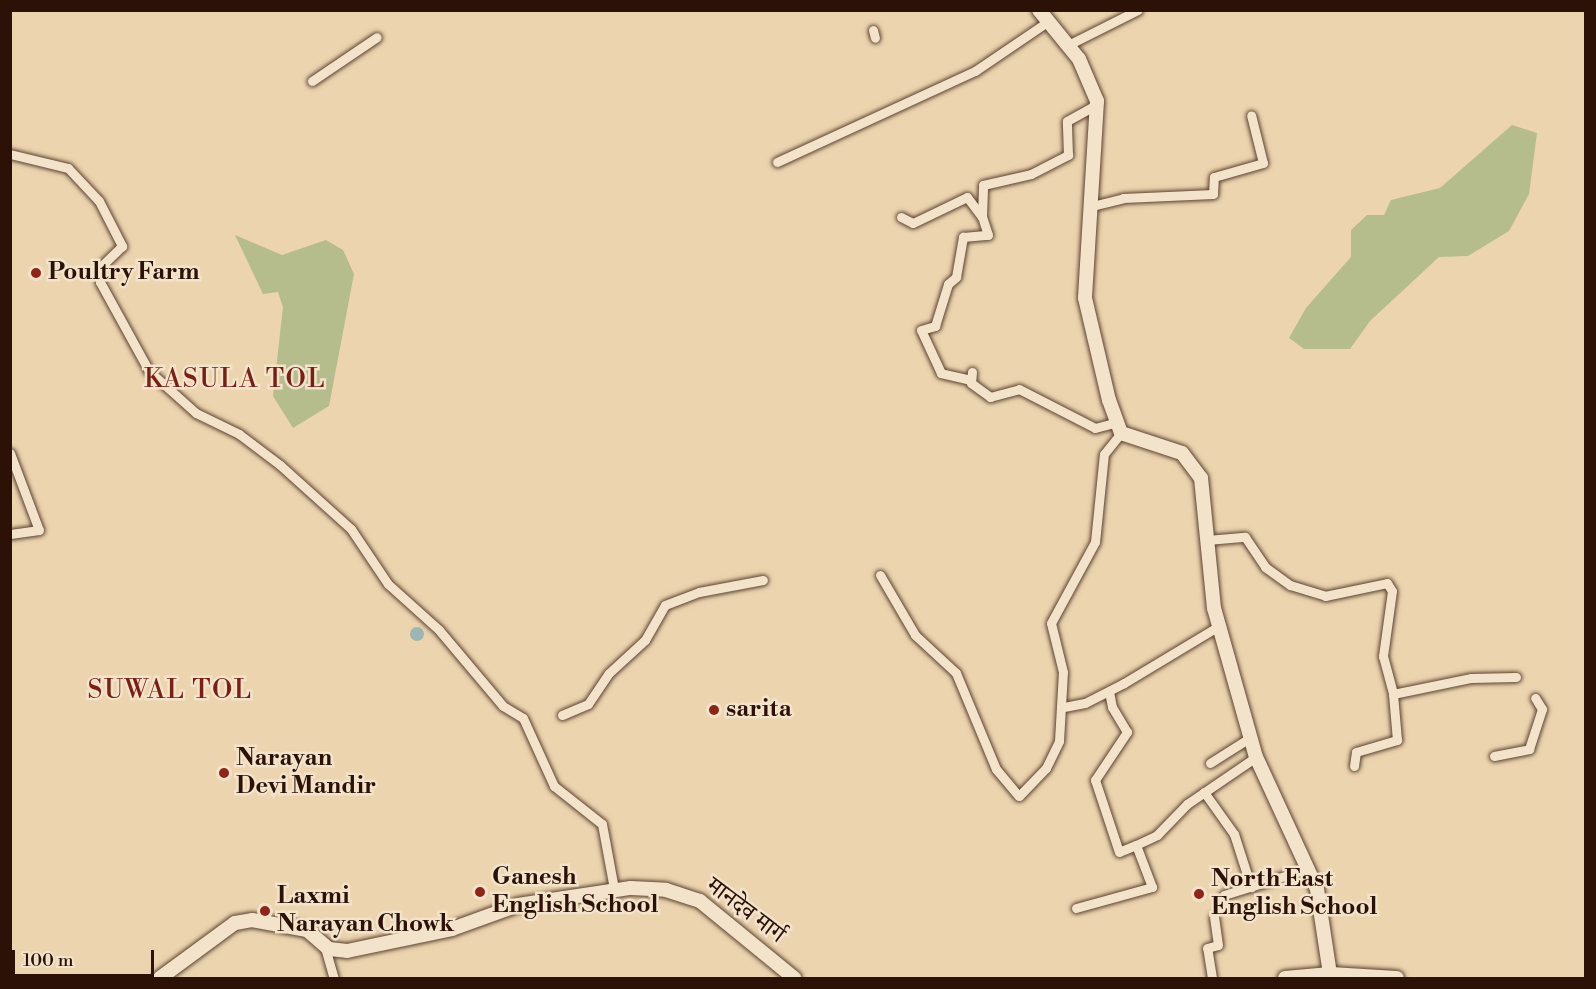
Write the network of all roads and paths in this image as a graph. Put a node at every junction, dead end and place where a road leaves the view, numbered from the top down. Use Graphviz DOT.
graph roads {
  1 [pos="1039,10"];
  2 [pos="1138,10"];
  3 [pos="1047,22"];
  4 [pos="377,37"];
  5 [pos="1068,45"];
  6 [pos="312,81"];
  7 [pos="1098,104"];
  8 [pos="1251,115"];
  9 [pos="10,154"];
  10 [pos="777,162"];
  11 [pos="1088,207"];
  12 [pos="901,217"];
  13 [pos="982,217"];
  14 [pos="1119,427"];
  15 [pos="10,453"];
  16 [pos="10,534"];
  17 [pos="1207,540"];
  18 [pos="880,575"];
  19 [pos="763,580"];
  20 [pos="1219,626"];
  21 [pos="1516,677"];
  22 [pos="1109,691"];
  23 [pos="1393,694"];
  24 [pos="1535,698"];
  25 [pos="1064,706"];
  26 [pos="562,715"];
  27 [pos="1251,737"];
  28 [pos="1494,756"];
  29 [pos="1256,757"];
  30 [pos="1210,763"];
  31 [pos="1354,766"];
  32 [pos="1204,792"];
  33 [pos="1136,845"];
  34 [pos="1307,869"];
  35 [pos="1251,887"];
  36 [pos="614,889"];
  37 [pos="1224,895"];
  38 [pos="1076,908"];
  39 [pos="1214,917"];
  40 [pos="324,944"];
  41 [pos="1330,976"];
  42 [pos="160,978"];
  43 [pos="334,978"];
  44 [pos="794,978"];
  45 [pos="1212,978"];
  46 [pos="1285,978"];
  47 [pos="1397,978"];
  1 -- 3 [label="main road"];
  2 -- 5 [label="street"];
  3 -- 5 [label="main road"];
  3 -- 10 [label="street"];
  4 -- 6 [label="street"];
  5 -- 7 [label="main road"];
  7 -- 11 [label="main road"];
  7 -- 13 [label="street"];
  8 -- 11 [label="street"];
  9 -- 36 [label="street"];
  11 -- 14 [label="main road"];
  12 -- 13 [label="street"];
  13 -- 14 [label="street"];
  14 -- 17 [label="main road"];
  14 -- 25 [label="street"];
  15 -- 16 [label="street"];
  17 -- 20 [label="main road"];
  17 -- 23 [label="street"];
  18 -- 25 [label="street"];
  19 -- 26 [label="street"];
  20 -- 22 [label="street"];
  20 -- 27 [label="main road"];
  21 -- 23 [label="street"];
  22 -- 25 [label="street"];
  22 -- 33 [label="street"];
  23 -- 31 [label="street"];
  24 -- 28 [label="street"];
  27 -- 29 [label="main road"];
  27 -- 30 [label="street"];
  29 -- 32 [label="street"];
  29 -- 34 [label="main road"];
  32 -- 33 [label="street"];
  32 -- 35 [label="street"];
  33 -- 38 [label="street"];
  34 -- 35 [label="street"];
  34 -- 41 [label="main road"];
  35 -- 37 [label="street"];
  36 -- 40 [label="main road, मानदेव मार्ग"];
  36 -- 44 [label="main road, मानदेव मार्ग"];
  39 -- 45 [label="street"];
  40 -- 42 [label="main road, मानदेव मार्ग"];
  40 -- 43 [label="street"];
  41 -- 46 [label="main road"];
  41 -- 47 [label="main road"];
}
